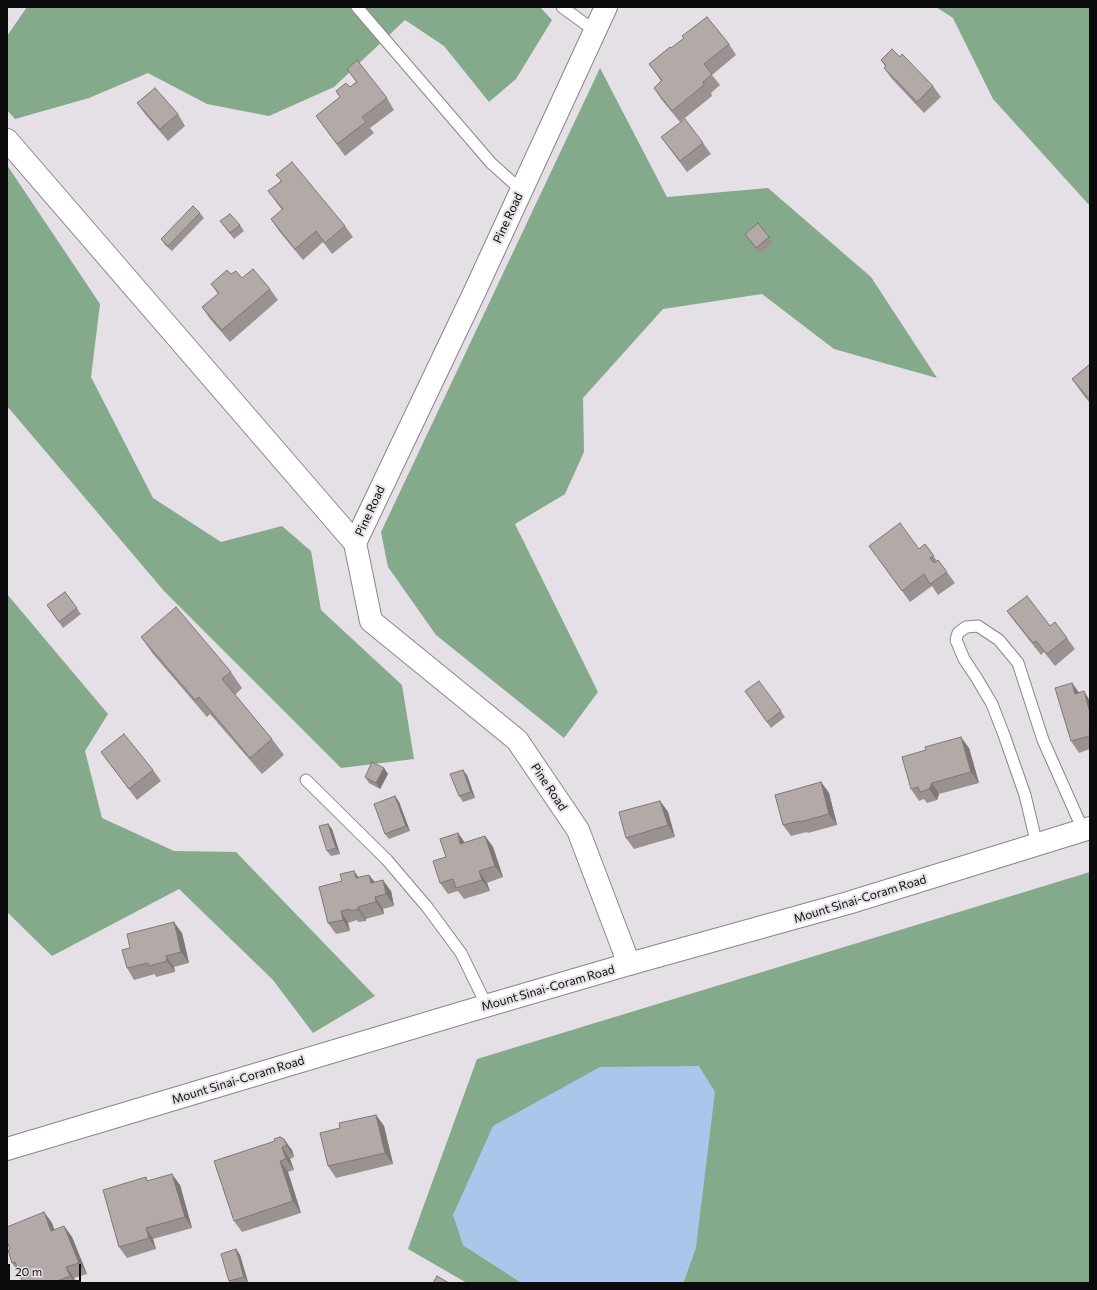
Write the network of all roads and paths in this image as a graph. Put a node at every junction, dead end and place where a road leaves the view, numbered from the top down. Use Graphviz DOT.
graph roads {
  1 [pos="357,7"];
  2 [pos="562,7"];
  3 [pos="606,7"];
  4 [pos="595,31"];
  5 [pos="7,140"];
  6 [pos="521,190"];
  7 [pos="355,543"];
  8 [pos="306,780"];
  9 [pos="1086,829"];
  10 [pos="1038,845"];
  11 [pos="629,964"];
  12 [pos="487,1006"];
  13 [pos="7,1149"];
  1 -- 6 [label="lane"];
  2 -- 4 [label="lane"];
  3 -- 4 [label="street, Pine Road"];
  4 -- 6 [label="street, Pine Road"];
  5 -- 7 [label="street"];
  6 -- 7 [label="street, Pine Road"];
  7 -- 11 [label="street, Pine Road"];
  8 -- 12 [label="lane"];
  9 -- 10 [label="street, Mount Sinai-Coram Road"];
  9 -- 10 [label="lane"];
  10 -- 11 [label="street, Mount Sinai-Coram Road"];
  11 -- 12 [label="street, Mount Sinai-Coram Road"];
  12 -- 13 [label="street, Mount Sinai-Coram Road"];
}
